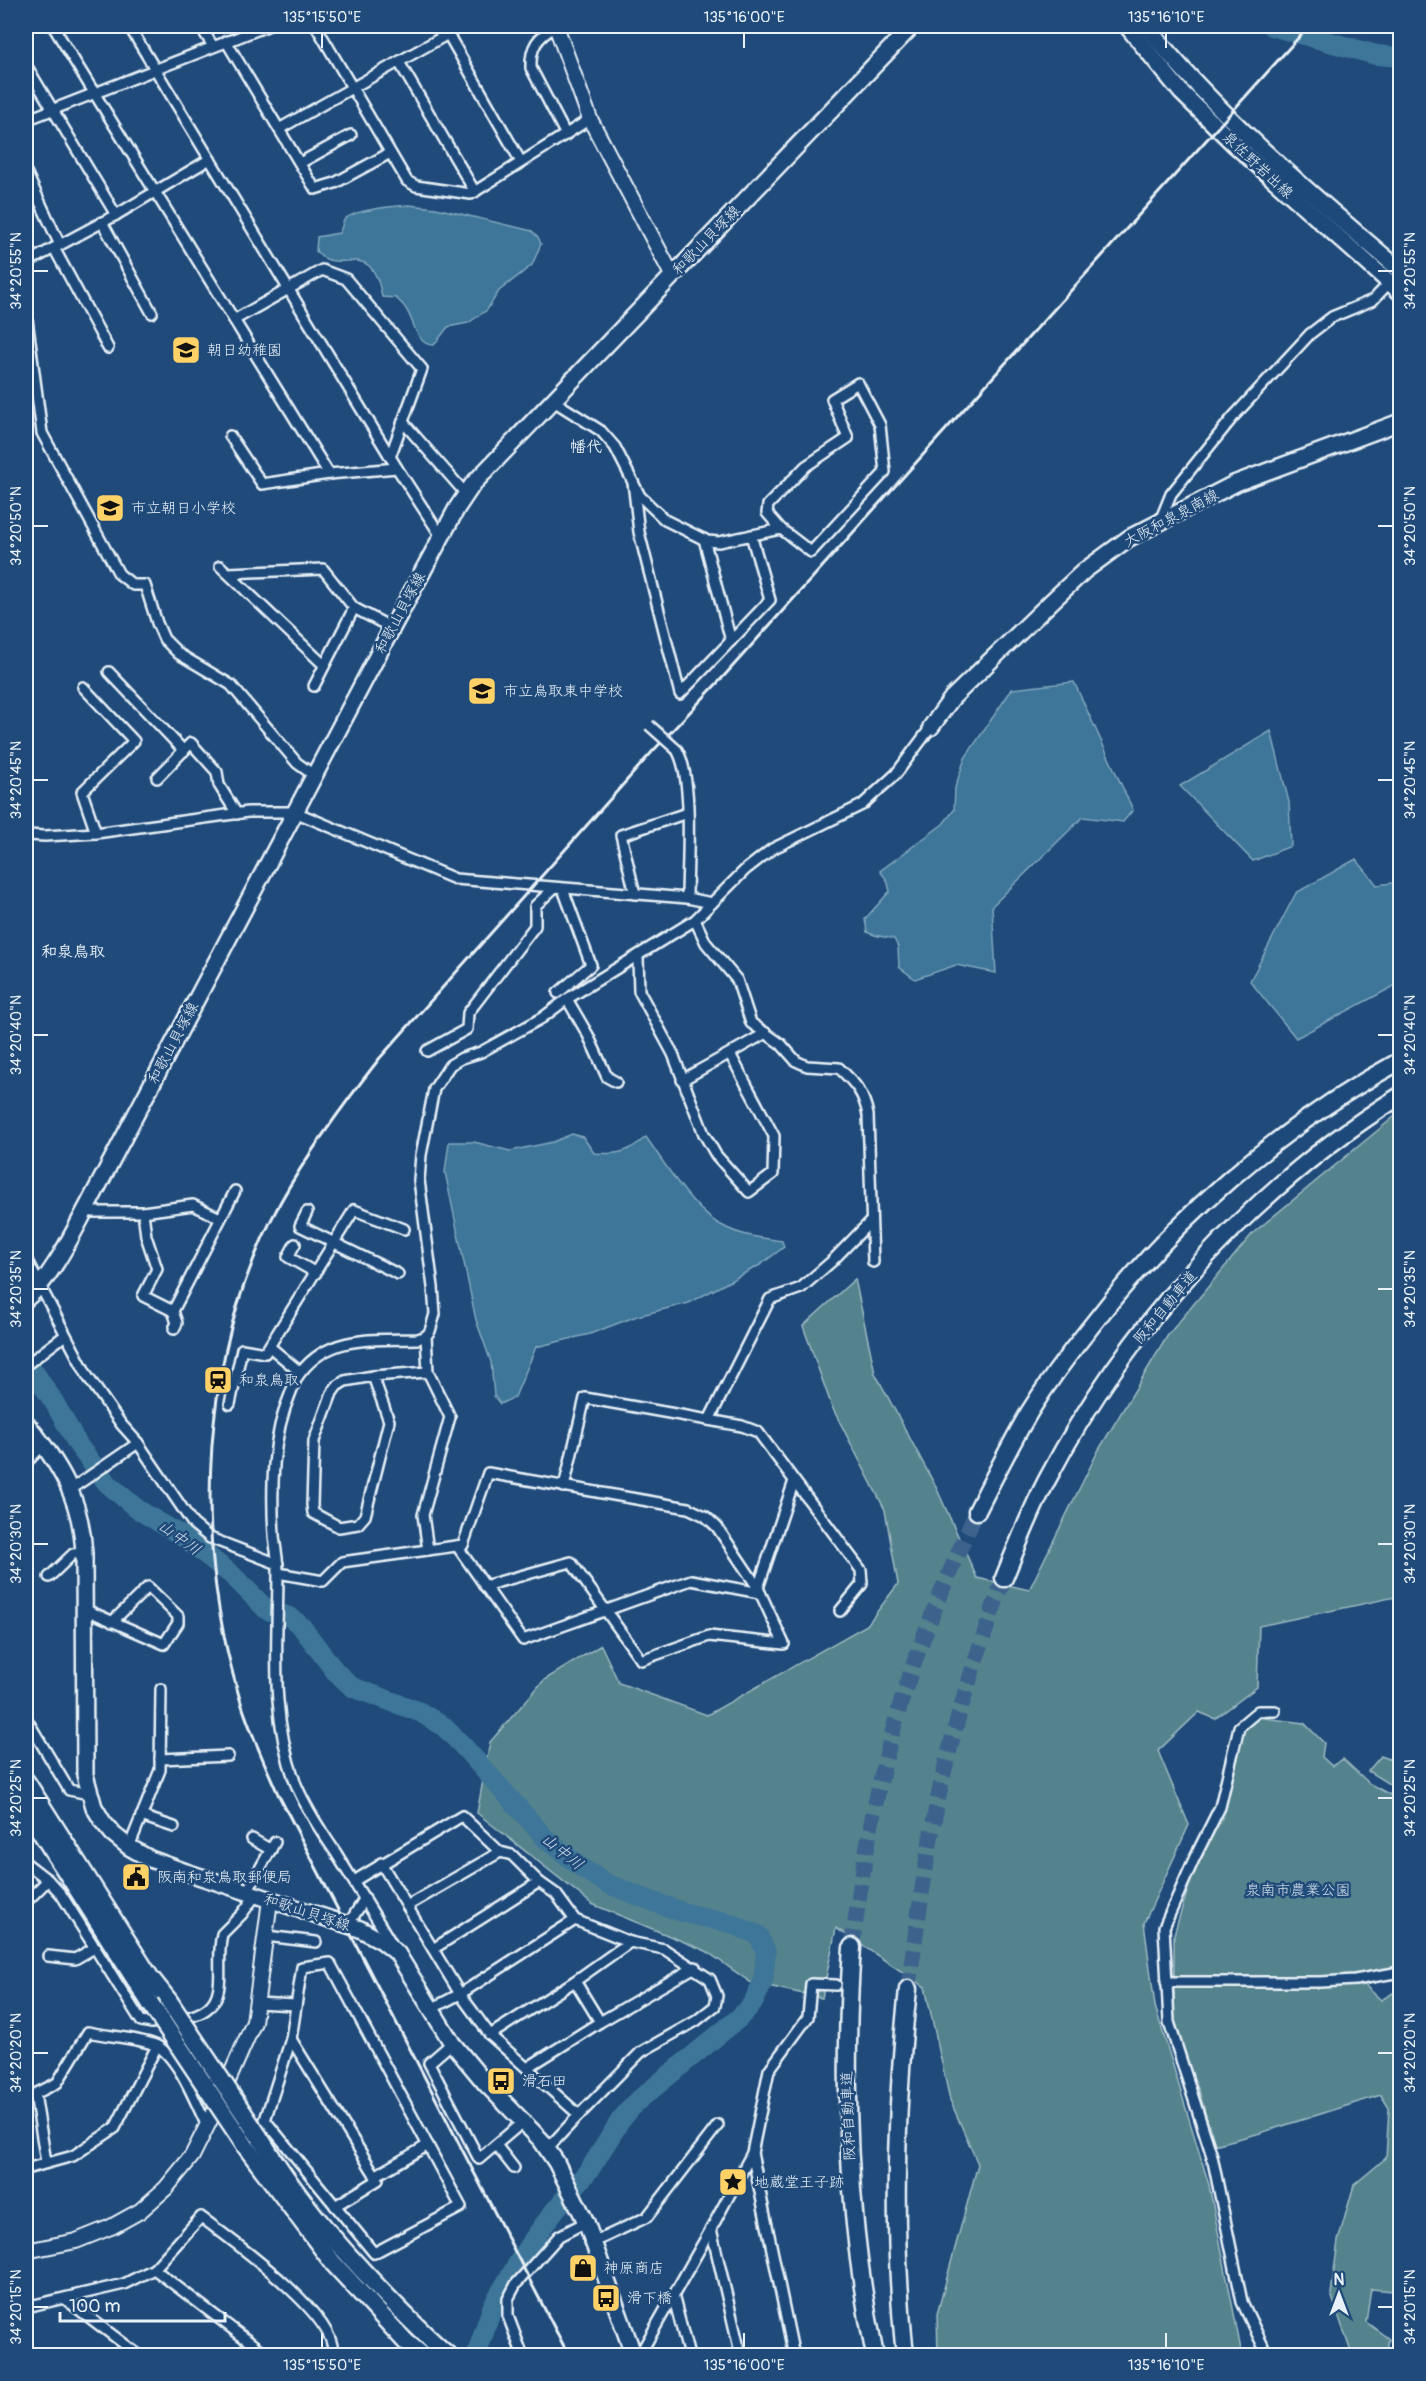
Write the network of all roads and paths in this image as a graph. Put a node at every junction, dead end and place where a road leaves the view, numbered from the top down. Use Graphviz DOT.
graph roads {
  1 [pos="53,26"];
  2 [pos="129,26"];
  3 [pos="200,26"];
  4 [pos="267,26"];
  5 [pos="316,26"];
  6 [pos="556,26"];
  7 [pos="912,26"];
  8 [pos="1127,26"];
  9 [pos="1146,26"];
  10 [pos="226,41"];
  11 [pos="213,46"];
  12 [pos="399,62"];
  13 [pos="26,65"];
  14 [pos="155,68"];
  15 [pos="353,88"];
  16 [pos="94,94"];
  17 [pos="52,109"];
  18 [pos="591,119"];
  19 [pos="26,120"];
  20 [pos="279,129"];
  21 [pos="351,135"];
  22 [pos="566,135"];
  23 [pos="390,153"];
  24 [pos="210,159"];
  25 [pos="522,162"];
  26 [pos="300,163"];
  27 [pos="26,172"];
  28 [pos="154,192"];
  29 [pos="475,192"];
  30 [pos="116,215"];
  31 [pos="102,222"];
  32 [pos="57,246"];
  33 [pos="26,263"];
  34 [pos="1401,271"];
  35 [pos="672,275"];
  36 [pos="26,283"];
  37 [pos="1395,288"];
  38 [pos="289,289"];
  39 [pos="152,313"];
  40 [pos="234,320"];
  41 [pos="108,348"];
  42 [pos="552,400"];
  43 [pos="403,422"];
  44 [pos="1401,422"];
  45 [pos="230,436"];
  46 [pos="390,457"];
  47 [pos="397,468"];
  48 [pos="329,474"];
  49 [pos="633,482"];
  50 [pos="466,494"];
  51 [pos="1160,521"];
  52 [pos="781,529"];
  53 [pos="751,535"];
  54 [pos="441,536"];
  55 [pos="704,539"];
  56 [pos="220,566"];
  57 [pos="228,573"];
  58 [pos="354,608"];
  59 [pos="392,628"];
  60 [pos="731,641"];
  61 [pos="324,665"];
  62 [pos="109,672"];
  63 [pos="314,686"];
  64 [pos="83,687"];
  65 [pos="649,725"];
  66 [pos="931,727"];
  67 [pos="184,751"];
  68 [pos="315,776"];
  69 [pos="157,778"];
  70 [pos="295,812"];
  71 [pos="687,813"];
  72 [pos="237,814"];
  73 [pos="96,833"];
  74 [pos="26,835"];
  75 [pos="558,889"];
  76 [pos="635,894"];
  77 [pos="687,898"];
  78 [pos="712,903"];
  79 [pos="695,920"];
  80 [pos="638,957"];
  81 [pos="558,993"];
  82 [pos="567,999"];
  83 [pos="766,1033"];
  84 [pos="427,1051"];
  85 [pos="730,1054"];
  86 [pos="1401,1061"];
  87 [pos="682,1080"];
  88 [pos="616,1082"];
  89 [pos="1401,1096"];
  90 [pos="235,1191"];
  91 [pos="86,1209"];
  92 [pos="143,1212"];
  93 [pos="307,1212"];
  94 [pos="220,1218"];
  95 [pos="871,1221"];
  96 [pos="404,1229"];
  97 [pos="335,1243"];
  98 [pos="295,1244"];
  99 [pos="26,1259"];
  100 [pos="873,1262"];
  101 [pos="316,1273"];
  102 [pos="398,1274"];
  103 [pos="31,1294"];
  104 [pos="173,1311"];
  105 [pos="174,1329"];
  106 [pos="64,1336"];
  107 [pos="426,1336"];
  108 [pos="270,1347"];
  109 [pos="26,1365"];
  110 [pos="300,1372"];
  111 [pos="428,1372"];
  112 [pos="373,1376"];
  113 [pos="230,1404"];
  114 [pos="709,1420"];
  115 [pos="26,1423"];
  116 [pos="138,1443"];
  117 [pos="44,1445"];
  118 [pos="26,1463"];
  119 [pos="794,1481"];
  120 [pos="77,1486"];
  121 [pos="564,1486"];
  122 [pos="976,1511"];
  123 [pos="457,1546"];
  124 [pos="428,1550"];
  125 [pos="84,1552"];
  126 [pos="278,1569"];
  127 [pos="49,1577"];
  128 [pos="1004,1578"];
  129 [pos="484,1586"];
  130 [pos="759,1591"];
  131 [pos="84,1609"];
  132 [pos="840,1611"];
  133 [pos="606,1612"];
  134 [pos="112,1622"];
  135 [pos="161,1689"];
  136 [pos="1275,1711"];
  137 [pos="26,1718"];
  138 [pos="228,1756"];
  139 [pos="160,1759"];
  140 [pos="26,1781"];
  141 [pos="89,1794"];
  142 [pos="26,1809"];
  143 [pos="141,1816"];
  144 [pos="174,1827"];
  145 [pos="252,1839"];
  146 [pos="129,1847"];
  147 [pos="500,1852"];
  148 [pos="26,1863"];
  149 [pos="381,1863"];
  150 [pos="48,1880"];
  151 [pos="354,1881"];
  152 [pos="539,1882"];
  153 [pos="250,1894"];
  154 [pos="365,1898"];
  155 [pos="270,1900"];
  156 [pos="26,1902"];
  157 [pos="407,1906"];
  158 [pos="574,1920"];
  159 [pos="348,1925"];
  160 [pos="266,1936"];
  161 [pos="316,1942"];
  162 [pos="630,1942"];
  163 [pos="96,1947"];
  164 [pos="852,1947"];
  165 [pos="433,1949"];
  166 [pos="397,1953"];
  167 [pos="48,1956"];
  168 [pos="695,1967"];
  169 [pos="1401,1972"];
  170 [pos="574,1981"];
  171 [pos="1166,1982"];
  172 [pos="836,1985"];
  173 [pos="908,1989"];
  174 [pos="460,1994"];
  175 [pos="256,2003"];
  176 [pos="296,2005"];
  177 [pos="431,2009"];
  178 [pos="600,2022"];
  179 [pos="490,2035"];
  180 [pos="291,2038"];
  181 [pos="452,2043"];
  182 [pos="158,2046"];
  183 [pos="527,2068"];
  184 [pos="579,2115"];
  185 [pos="524,2121"];
  186 [pos="718,2125"];
  187 [pos="207,2126"];
  188 [pos="428,2145"];
  189 [pos="496,2145"];
  190 [pos="548,2148"];
  191 [pos="752,2153"];
  192 [pos="46,2162"];
  193 [pos="514,2168"];
  194 [pos="26,2169"];
  195 [pos="375,2176"];
  196 [pos="335,2206"];
  197 [pos="584,2218"];
  198 [pos="711,2229"];
  199 [pos="594,2242"];
  200 [pos="26,2251"];
  201 [pos="154,2269"];
  202 [pos="673,2295"];
  203 [pos="65,2299"];
  204 [pos="26,2307"];
  205 [pos="137,2354"];
  206 [pos="421,2354"];
  207 [pos="268,2355"];
  208 [pos="332,2355"];
  209 [pos="449,2355"];
  210 [pos="523,2355"];
  211 [pos="637,2355"];
  212 [pos="689,2355"];
  213 [pos="741,2355"];
  214 [pos="794,2355"];
  215 [pos="875,2355"];
  216 [pos="905,2355"];
  217 [pos="1265,2355"];
  1 -- 16 [label="street"];
  2 -- 14 [label="street"];
  3 -- 11 [label="street"];
  4 -- 10 [label="street"];
  5 -- 15 [label="street"];
  6 -- 18 [label="street"];
  6 -- 22 [label="street"];
  7 -- 35 [label="main road, 和歌山貝塚線"];
  8 -- 37 [label="main road, 泉佐野岩出線"];
  9 -- 34 [label="main road, 泉佐野岩出線"];
  10 -- 11 [label="street"];
  10 -- 20 [label="street"];
  11 -- 14 [label="street"];
  12 -- 15 [label="street"];
  12 -- 25 [label="street"];
  12 -- 29 [label="street"];
  13 -- 17 [label="street"];
  14 -- 16 [label="street"];
  14 -- 24 [label="street"];
  15 -- 20 [label="street"];
  15 -- 23 [label="street"];
  16 -- 17 [label="street"];
  16 -- 28 [label="street"];
  17 -- 19 [label="street"];
  17 -- 30 [label="street"];
  18 -- 22 [label="street"];
  18 -- 35 [label="street"];
  20 -- 26 [label="street"];
  21 -- 26 [label="street"];
  22 -- 25 [label="street"];
  23 -- 26 [label="street"];
  23 -- 29 [label="street"];
  24 -- 28 [label="street"];
  24 -- 38 [label="street"];
  25 -- 29 [label="street"];
  27 -- 32 [label="street"];
  28 -- 30 [label="street"];
  28 -- 40 [label="street"];
  30 -- 31 [label="street"];
  31 -- 32 [label="street"];
  31 -- 39 [label="street"];
  32 -- 33 [label="street"];
  32 -- 41 [label="street"];
  34 -- 37 [label="street"];
  35 -- 42 [label="main road, 和歌山貝塚線"];
  36 -- 68 [label="street"];
  37 -- 51 [label="street"];
  38 -- 40 [label="street"];
  38 -- 43 [label="street"];
  38 -- 46 [label="street"];
  40 -- 48 [label="street"];
  42 -- 49 [label="street"];
  42 -- 50 [label="main road, 和歌山貝塚線"];
  43 -- 46 [label="street"];
  43 -- 50 [label="street"];
  44 -- 51 [label="main road, 大阪和泉泉南線"];
  45 -- 48 [label="street"];
  46 -- 47 [label="street"];
  47 -- 48 [label="street"];
  47 -- 54 [label="street"];
  49 -- 55 [label="street"];
  49 -- 60 [label="street"];
  50 -- 54 [label="main road, 和歌山貝塚線"];
  51 -- 66 [label="main road, 大阪和泉泉南線"];
  52 -- 52 [label="street"];
  52 -- 53 [label="street"];
  53 -- 55 [label="street"];
  53 -- 60 [label="street"];
  54 -- 59 [label="main road, 和歌山貝塚線"];
  55 -- 60 [label="street"];
  56 -- 57 [label="street"];
  57 -- 58 [label="street"];
  57 -- 61 [label="street"];
  58 -- 59 [label="street"];
  58 -- 61 [label="street"];
  59 -- 68 [label="main road, 和歌山貝塚線"];
  61 -- 63 [label="street"];
  62 -- 67 [label="street"];
  64 -- 73 [label="street"];
  65 -- 71 [label="street, bridge"];
  66 -- 78 [label="street"];
  67 -- 69 [label="street"];
  67 -- 72 [label="street"];
  68 -- 70 [label="main road, 和歌山貝塚線"];
  70 -- 72 [label="street"];
  70 -- 75 [label="street"];
  70 -- 91 [label="main road, 和歌山貝塚線"];
  71 -- 76 [label="street"];
  71 -- 77 [label="street"];
  72 -- 73 [label="street"];
  73 -- 74 [label="street"];
  75 -- 76 [label="street"];
  75 -- 81 [label="street"];
  75 -- 84 [label="street"];
  76 -- 77 [label="street"];
  77 -- 78 [label="street"];
  78 -- 79 [label="street"];
  79 -- 80 [label="street"];
  79 -- 83 [label="street"];
  80 -- 82 [label="street"];
  80 -- 87 [label="street"];
  82 -- 88 [label="street"];
  82 -- 107 [label="street"];
  83 -- 85 [label="street"];
  83 -- 95 [label="street"];
  85 -- 87 [label="street"];
  85 -- 87 [label="street"];
  86 -- 122 [label="highway"];
  89 -- 128 [label="highway, 阪和自動車道"];
  90 -- 94 [label="street"];
  91 -- 92 [label="street"];
  91 -- 103 [label="main road, 和歌山貝塚線"];
  92 -- 94 [label="street"];
  92 -- 104 [label="street"];
  93 -- 97 [label="street"];
  94 -- 104 [label="street"];
  95 -- 100 [label="street"];
  95 -- 114 [label="street"];
  96 -- 97 [label="street"];
  97 -- 101 [label="street"];
  97 -- 102 [label="street"];
  98 -- 101 [label="street"];
  99 -- 103 [label="street"];
  101 -- 108 [label="street"];
  103 -- 106 [label="street"];
  104 -- 105 [label="street"];
  106 -- 109 [label="street"];
  106 -- 116 [label="street"];
  107 -- 110 [label="street"];
  107 -- 111 [label="street"];
  108 -- 110 [label="street"];
  108 -- 113 [label="street"];
  110 -- 126 [label="street"];
  111 -- 112 [label="street"];
  111 -- 124 [label="street"];
  112 -- 112 [label="street"];
  114 -- 119 [label="street"];
  114 -- 121 [label="street"];
  115 -- 117 [label="main road, 和歌山貝塚線"];
  116 -- 120 [label="street"];
  116 -- 126 [label="street"];
  117 -- 118 [label="street"];
  117 -- 120 [label="main road, 和歌山貝塚線"];
  119 -- 130 [label="street"];
  119 -- 132 [label="street"];
  120 -- 125 [label="main road, 和歌山貝塚線"];
  121 -- 123 [label="street"];
  121 -- 130 [label="street"];
  123 -- 124 [label="street"];
  123 -- 129 [label="street"];
  124 -- 126 [label="street"];
  125 -- 127 [label="street"];
  125 -- 131 [label="main road, 和歌山貝塚線"];
  126 -- 151 [label="street"];
  129 -- 133 [label="street"];
  129 -- 133 [label="street"];
  130 -- 133 [label="street"];
  130 -- 133 [label="street"];
  131 -- 134 [label="street"];
  131 -- 141 [label="main road, 和歌山貝塚線"];
  134 -- 134 [label="street"];
  135 -- 139 [label="street"];
  136 -- 171 [label="street"];
  137 -- 141 [label="street"];
  138 -- 139 [label="street"];
  139 -- 143 [label="street"];
  140 -- 209 [label="highway, bridge"];
  141 -- 146 [label="main road, 和歌山貝塚線"];
  142 -- 206 [label="highway, bridge"];
  143 -- 144 [label="street"];
  143 -- 146 [label="street"];
  145 -- 153 [label="street"];
  146 -- 153 [label="main road, 和歌山貝塚線"];
  147 -- 149 [label="street"];
  147 -- 152 [label="street"];
  147 -- 157 [label="street"];
  148 -- 150 [label="street"];
  149 -- 151 [label="street"];
  149 -- 157 [label="street"];
  150 -- 156 [label="street"];
  150 -- 163 [label="street"];
  151 -- 154 [label="street"];
  152 -- 158 [label="street"];
  152 -- 165 [label="street"];
  153 -- 155 [label="main road, 和歌山貝塚線"];
  153 -- 163 [label="street"];
  154 -- 159 [label="street"];
  154 -- 166 [label="street"];
  155 -- 159 [label="main road, 和歌山貝塚線"];
  155 -- 160 [label="street"];
  157 -- 165 [label="street"];
  158 -- 162 [label="street"];
  158 -- 174 [label="street"];
  159 -- 166 [label="main road, 和歌山貝塚線"];
  160 -- 161 [label="street"];
  160 -- 175 [label="street"];
  162 -- 168 [label="street"];
  162 -- 170 [label="street"];
  163 -- 167 [label="street"];
  164 -- 215 [label="highway, 阪和自動車道"];
  165 -- 174 [label="street"];
  166 -- 177 [label="main road, 和歌山貝塚線"];
  168 -- 178 [label="street"];
  168 -- 184 [label="street"];
  169 -- 171 [label="street"];
  170 -- 178 [label="street"];
  170 -- 179 [label="street"];
  171 -- 217 [label="street"];
  172 -- 191 [label="street"];
  173 -- 216 [label="highway"];
  174 -- 177 [label="street"];
  174 -- 179 [label="street"];
  175 -- 176 [label="street"];
  175 -- 187 [label="street"];
  176 -- 180 [label="street"];
  176 -- 188 [label="street"];
  177 -- 181 [label="main road, 和歌山貝塚線"];
  178 -- 183 [label="street"];
  179 -- 183 [label="street"];
  180 -- 195 [label="street"];
  180 -- 196 [label="street"];
  181 -- 185 [label="main road, 和歌山貝塚線"];
  181 -- 189 [label="street"];
  182 -- 187 [label="street"];
  182 -- 192 [label="street"];
  182 -- 192 [label="street"];
  183 -- 184 [label="street"];
  184 -- 190 [label="street"];
  185 -- 189 [label="street"];
  185 -- 190 [label="main road, 和歌山貝塚線"];
  186 -- 199 [label="street"];
  187 -- 200 [label="street"];
  188 -- 195 [label="street"];
  188 -- 196 [label="street"];
  189 -- 193 [label="street"];
  190 -- 197 [label="main road, 和歌山貝塚線"];
  191 -- 198 [label="street"];
  191 -- 214 [label="street"];
  192 -- 194 [label="street"];
  195 -- 196 [label="street"];
  197 -- 199 [label="main road, 和歌山貝塚線"];
  197 -- 210 [label="street"];
  198 -- 202 [label="street"];
  198 -- 213 [label="street"];
  199 -- 211 [label="main road, 和歌山貝塚線"];
  201 -- 203 [label="street"];
  201 -- 207 [label="street"];
  201 -- 208 [label="street"];
  202 -- 211 [label="street"];
  202 -- 212 [label="street"];
  203 -- 204 [label="street"];
  203 -- 205 [label="street"];
}
